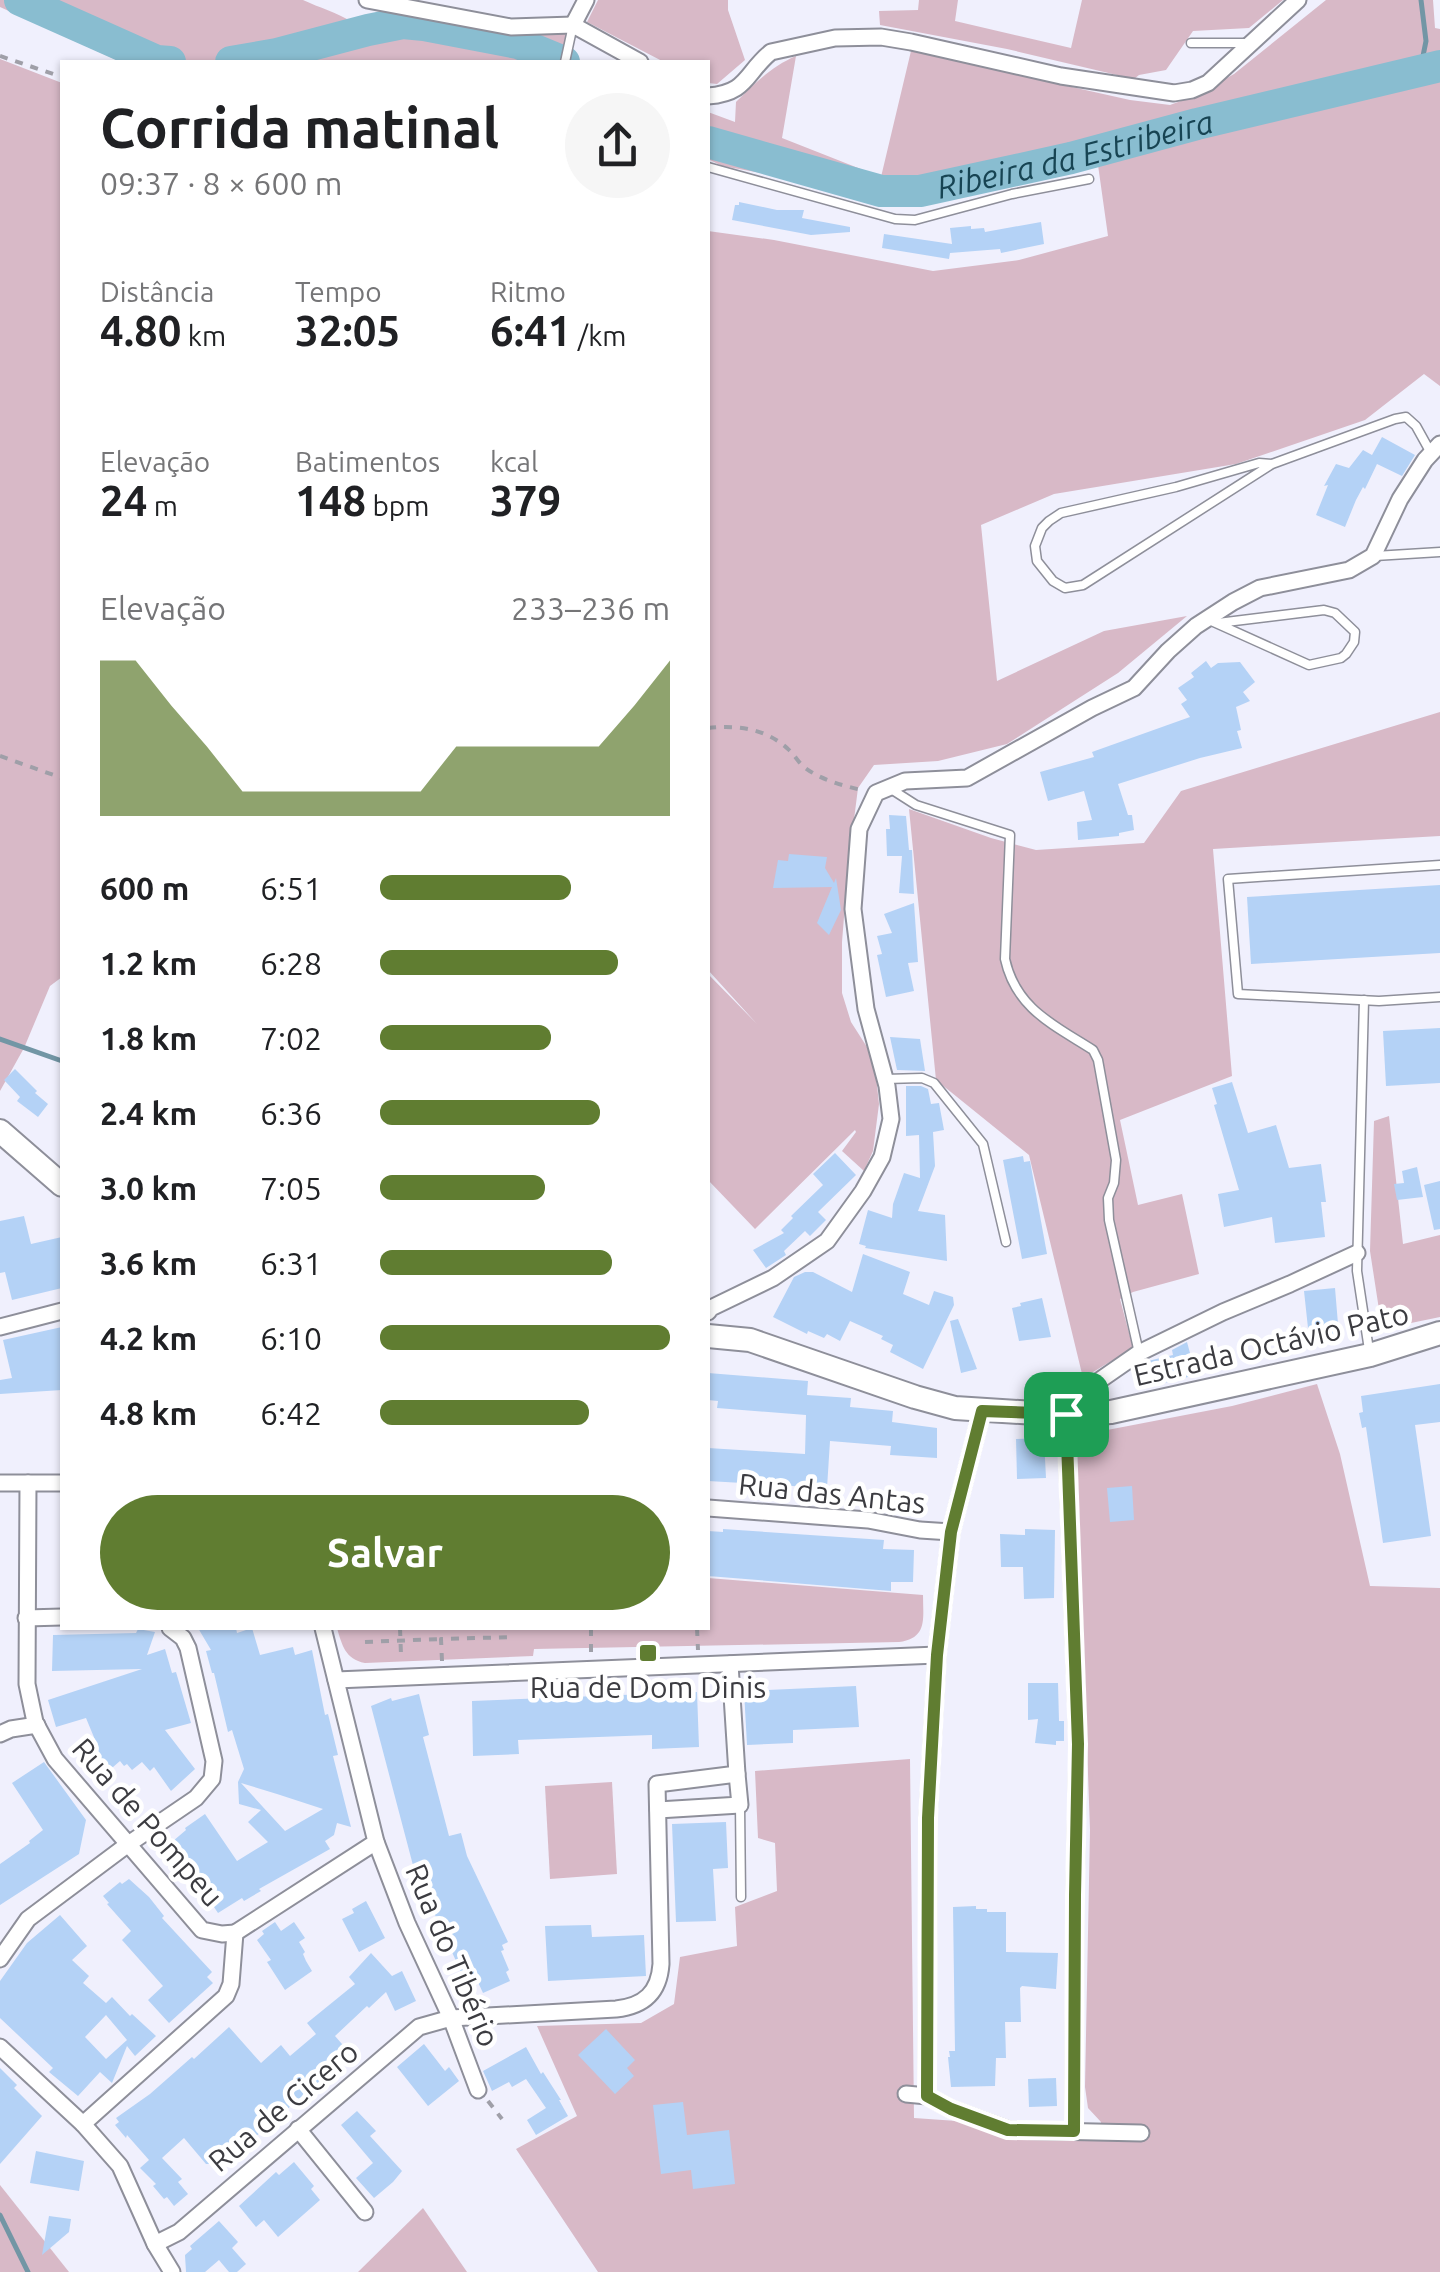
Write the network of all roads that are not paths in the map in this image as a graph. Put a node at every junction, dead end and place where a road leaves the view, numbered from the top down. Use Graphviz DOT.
graph roads {
  1 [pos="366,0"];
  2 [pos="586,0"];
  3 [pos="1298,0"];
  4 [pos="572,31"];
  5 [pos="1191,43"];
  6 [pos="1251,43"];
  7 [pos="565,60"];
  8 [pos="636,60"];
  9 [pos="710,96"];
  10 [pos="710,169"];
  11 [pos="1089,179"];
  12 [pos="1435,448"];
  13 [pos="1272,464"];
  14 [pos="1440,552"];
  15 [pos="1373,556"];
  16 [pos="1213,621"];
  17 [pos="883,790"];
  18 [pos="1440,865"];
  19 [pos="1440,997"];
  20 [pos="1364,1000"];
  21 [pos="885,1079"];
  22 [pos="0,1131"];
  23 [pos="60,1182"];
  24 [pos="1006,1242"];
  25 [pos="1357,1252"];
  26 [pos="710,1308"];
  27 [pos="60,1312"];
  28 [pos="0,1327"];
  29 [pos="1440,1334"];
  30 [pos="710,1336"];
  31 [pos="1139,1353"];
  32 [pos="1370,1355"];
  33 [pos="982,1411"];
  34 [pos="1066,1414"];
  35 [pos="0,1483"];
  36 [pos="60,1483"];
  37 [pos="28,1484"];
  38 [pos="710,1508"];
  39 [pos="951,1532"];
  40 [pos="60,1617"];
  41 [pos="26,1618"];
  42 [pos="173,1630"];
  43 [pos="324,1630"];
  44 [pos="937,1655"];
  45 [pos="730,1664"];
  46 [pos="336,1680"];
  47 [pos="37,1725"];
  48 [pos="0,1734"];
  49 [pos="738,1774"];
  50 [pos="740,1805"];
  51 [pos="658,1810"];
  52 [pos="376,1842"];
  53 [pos="127,1845"];
  54 [pos="742,1897"];
  55 [pos="235,1933"];
  56 [pos="0,1959"];
  57 [pos="451,2018"];
  58 [pos="0,2047"];
  59 [pos="478,2090"];
  60 [pos="906,2094"];
  61 [pos="927,2096"];
  62 [pos="83,2124"];
  63 [pos="298,2128"];
  64 [pos="1074,2131"];
  65 [pos="1141,2132"];
  66 [pos="365,2212"];
  67 [pos="156,2244"];
  68 [pos="172,2272"];
  1 -- 4 [label="street"];
  2 -- 4 [label="street"];
  3 -- 6 [label="street"];
  4 -- 7 [label="lane"];
  4 -- 8 [label="street"];
  5 -- 6 [label="lane"];
  6 -- 9 [label="street"];
  10 -- 11 [label="lane"];
  12 -- 13 [label="lane"];
  12 -- 15 [label="street"];
  13 -- 13 [label="lane"];
  14 -- 15 [label="lane"];
  15 -- 16 [label="street"];
  16 -- 16 [label="lane"];
  16 -- 17 [label="street"];
  17 -- 21 [label="street"];
  17 -- 31 [label="lane"];
  18 -- 20 [label="lane"];
  19 -- 20 [label="lane"];
  20 -- 25 [label="lane"];
  21 -- 24 [label="lane"];
  21 -- 26 [label="street"];
  22 -- 23 [label="street"];
  25 -- 31 [label="street"];
  25 -- 32 [label="lane"];
  27 -- 28 [label="street"];
  29 -- 32 [label="street, Estrada Octávio Pato"];
  30 -- 33 [label="street, Estrada Octávio Pato"];
  31 -- 34 [label="street"];
  32 -- 34 [label="street, Estrada Octávio Pato"];
  33 -- 34 [label="street, Estrada Octávio Pato"];
  33 -- 39 [label="street"];
  34 -- 64 [label="street"];
  35 -- 37 [label="street"];
  36 -- 37 [label="street"];
  37 -- 41 [label="street, Rua de Pompeu"];
  38 -- 39 [label="street, Rua das Antas"];
  39 -- 44 [label="street"];
  40 -- 41 [label="street"];
  41 -- 47 [label="street, Rua de Pompeu"];
  42 -- 53 [label="street"];
  43 -- 46 [label="street, Rua do Tibério"];
  44 -- 45 [label="street"];
  44 -- 61 [label="street"];
  45 -- 46 [label="street"];
  45 -- 49 [label="street"];
  46 -- 52 [label="street, Rua do Tibério"];
  47 -- 48 [label="street"];
  47 -- 53 [label="street, Rua de Pompeu"];
  49 -- 50 [label="street"];
  49 -- 51 [label="street"];
  50 -- 51 [label="street"];
  50 -- 54 [label="lane"];
  51 -- 57 [label="street"];
  52 -- 55 [label="street"];
  52 -- 57 [label="street, Rua do Tibério"];
  53 -- 55 [label="street, Rua de Pompeu"];
  53 -- 56 [label="street"];
  55 -- 62 [label="street"];
  57 -- 59 [label="street, Rua do Tibério"];
  57 -- 63 [label="street, Rua de Cicero"];
  58 -- 62 [label="street"];
  60 -- 61 [label="street"];
  61 -- 64 [label="street"];
  62 -- 67 [label="street"];
  63 -- 66 [label="street"];
  63 -- 67 [label="street, Rua de Cicero"];
  64 -- 65 [label="street"];
  67 -- 68 [label="street"];
}
